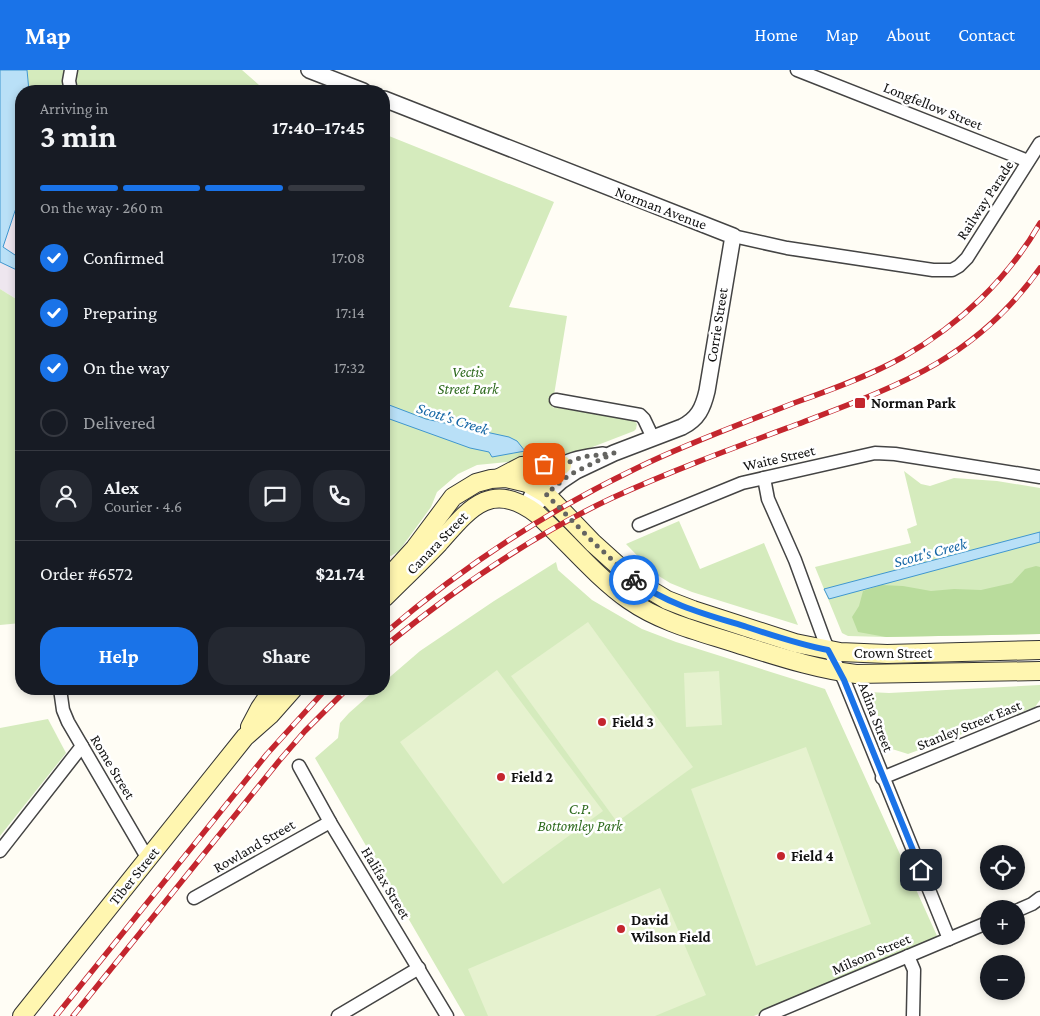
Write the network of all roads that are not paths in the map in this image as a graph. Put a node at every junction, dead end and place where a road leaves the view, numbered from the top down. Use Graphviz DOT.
graph roads {
  1 [pos="71,70"];
  2 [pos="309,70"];
  3 [pos="798,70"];
  4 [pos="70,85"];
  5 [pos="348,85"];
  6 [pos="390,101"];
  7 [pos="1040,143"];
  8 [pos="1028,162"];
  9 [pos="733,236"];
  10 [pos="952,270"];
  11 [pos="556,400"];
  12 [pos="652,438"];
  13 [pos="614,453"];
  14 [pos="562,465"];
  15 [pos="1040,477"];
  16 [pos="499,478"];
  17 [pos="764,478"];
  18 [pos="542,491"];
  19 [pos="528,507"];
  20 [pos="639,525"];
  21 [pos="390,580"];
  22 [pos="390,582"];
  23 [pos="828,650"];
  24 [pos="1040,650"];
  25 [pos="840,672"];
  26 [pos="1040,672"];
  27 [pos="61,695"];
  28 [pos="269,695"];
  29 [pos="286,695"];
  30 [pos="1040,713"];
  31 [pos="245,737"];
  32 [pos="82,746"];
  33 [pos="299,766"];
  34 [pos="882,778"];
  35 [pos="330,822"];
  36 [pos="0,851"];
  37 [pos="148,858"];
  38 [pos="194,898"];
  39 [pos="1037,902"];
  40 [pos="1025,907"];
  41 [pos="980,926"];
  42 [pos="949,939"];
  43 [pos="908,956"];
  44 [pos="418,968"];
  45 [pos="22,1016"];
  46 [pos="338,1016"];
  47 [pos="447,1016"];
  48 [pos="766,1016"];
  49 [pos="913,1016"];
  1 -- 4 [label="street"];
  2 -- 5 [label="street"];
  3 -- 8 [label="street, Longfellow Street"];
  6 -- 9 [label="street, Norman Avenue"];
  7 -- 8 [label="street, Railway Parade"];
  8 -- 10 [label="street, Railway Parade"];
  9 -- 10 [label="street, Norman Avenue"];
  9 -- 12 [label="street, Corrie Street"];
  11 -- 12 [label="street"];
  12 -- 13 [label="street"];
  13 -- 14 [label="street"];
  13 -- 18 [label="street"];
  14 -- 16 [label="main road"];
  14 -- 18 [label="street"];
  15 -- 17 [label="street, Waite Street"];
  16 -- 18 [label="main road, Crown Street"];
  16 -- 21 [label="main road, Canara Street"];
  17 -- 20 [label="street, Waite Street"];
  17 -- 23 [label="street, Adina Street"];
  18 -- 19 [label="street"];
  18 -- 23 [label="main road, Crown Street"];
  19 -- 22 [label="main road, Canara Street"];
  19 -- 25 [label="main road, Crown Street"];
  23 -- 24 [label="main road, Crown Street"];
  23 -- 25 [label="street, Adina Street"];
  25 -- 26 [label="main road, Crown Street"];
  25 -- 34 [label="street, Adina Street"];
  27 -- 32 [label="street, Rome Street"];
  28 -- 31 [label="main road, Tiber Street"];
  29 -- 31 [label="main road, Tiber Street"];
  30 -- 34 [label="street, Stanley Street East"];
  31 -- 37 [label="main road, Tiber Street"];
  32 -- 36 [label="street"];
  32 -- 37 [label="street, Rome Street"];
  33 -- 35 [label="street, Halifax Street"];
  34 -- 42 [label="street, Adina Street"];
  35 -- 38 [label="street, Rowland Street"];
  35 -- 44 [label="street, Halifax Street"];
  37 -- 45 [label="main road, Tiber Street"];
  39 -- 40 [label="street"];
  41 -- 42 [label="street, Milsom Street"];
  42 -- 43 [label="street, Milsom Street"];
  43 -- 48 [label="street, Milsom Street"];
  43 -- 49 [label="street"];
  44 -- 46 [label="street"];
  44 -- 47 [label="street, Halifax Street"];
}
